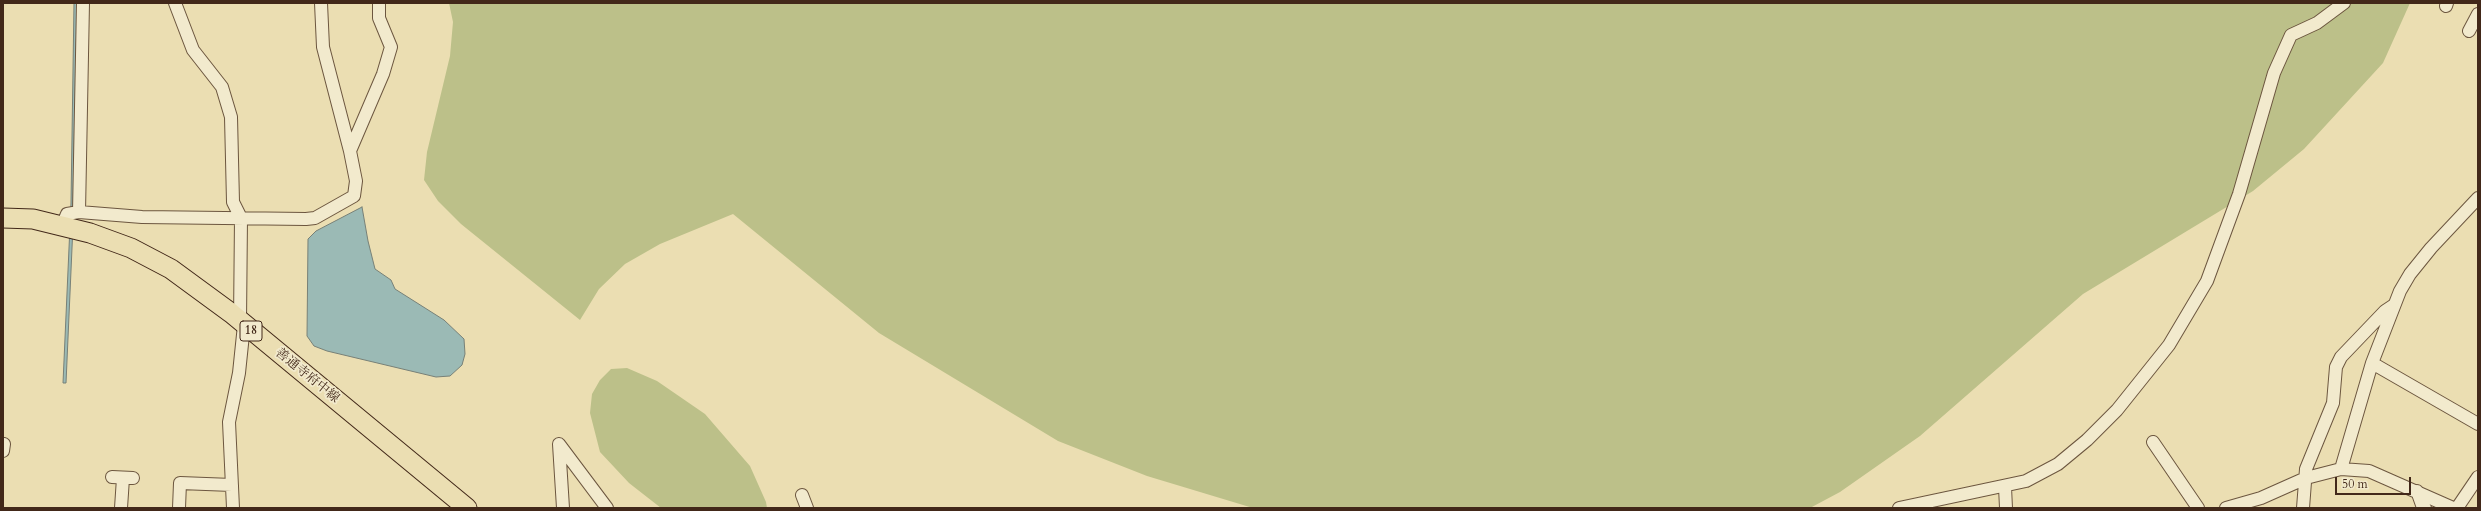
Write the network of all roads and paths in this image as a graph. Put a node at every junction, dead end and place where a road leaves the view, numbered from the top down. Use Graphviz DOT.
graph roads {
  1 [pos="83,3"];
  2 [pos="175,3"];
  3 [pos="321,3"];
  4 [pos="379,3"];
  5 [pos="2344,3"];
  6 [pos="2478,14"];
  7 [pos="2469,31"];
  8 [pos="350,151"];
  9 [pos="2478,198"];
  10 [pos="79,212"];
  11 [pos="3,218"];
  12 [pos="241,218"];
  13 [pos="62,226"];
  14 [pos="2394,305"];
  15 [pos="242,323"];
  16 [pos="2372,363"];
  17 [pos="2478,424"];
  18 [pos="2153,442"];
  19 [pos="2341,469"];
  20 [pos="123,478"];
  21 [pos="2306,478"];
  22 [pos="2478,478"];
  23 [pos="232,485"];
  24 [pos="2005,487"];
  25 [pos="2417,491"];
  26 [pos="802,494"];
  27 [pos="2432,504"];
  28 [pos="121,508"];
  29 [pos="179,508"];
  30 [pos="233,508"];
  31 [pos="466,508"];
  32 [pos="563,508"];
  33 [pos="607,508"];
  34 [pos="807,508"];
  35 [pos="1899,508"];
  36 [pos="2006,508"];
  37 [pos="2198,508"];
  38 [pos="2226,508"];
  39 [pos="2303,508"];
  40 [pos="2426,508"];
  41 [pos="2453,508"];
  42 [pos="2457,508"];
  1 -- 10 [label="street"];
  2 -- 12 [label="street"];
  3 -- 8 [label="street"];
  4 -- 8 [label="street"];
  5 -- 24 [label="street"];
  6 -- 7 [label="street"];
  8 -- 12 [label="street"];
  9 -- 14 [label="street"];
  10 -- 12 [label="street"];
  10 -- 13 [label="street"];
  11 -- 13 [label="main road, 善通寺府中線 / 18"];
  12 -- 15 [label="street"];
  13 -- 15 [label="main road, 善通寺府中線 / 18"];
  14 -- 16 [label="street"];
  14 -- 21 [label="street"];
  15 -- 23 [label="street"];
  15 -- 31 [label="main road, 善通寺府中線 / 18"];
  16 -- 17 [label="street"];
  16 -- 19 [label="street"];
  18 -- 37 [label="street"];
  19 -- 21 [label="street"];
  19 -- 25 [label="street"];
  20 -- 28 [label="street"];
  21 -- 38 [label="street"];
  21 -- 39 [label="street"];
  22 -- 42 [label="street"];
  23 -- 29 [label="street"];
  23 -- 30 [label="street"];
  24 -- 35 [label="street"];
  24 -- 36 [label="street"];
  25 -- 27 [label="street"];
  25 -- 40 [label="street"];
  26 -- 34 [label="street"];
  27 -- 41 [label="street"];
  32 -- 33 [label="street"];
}
